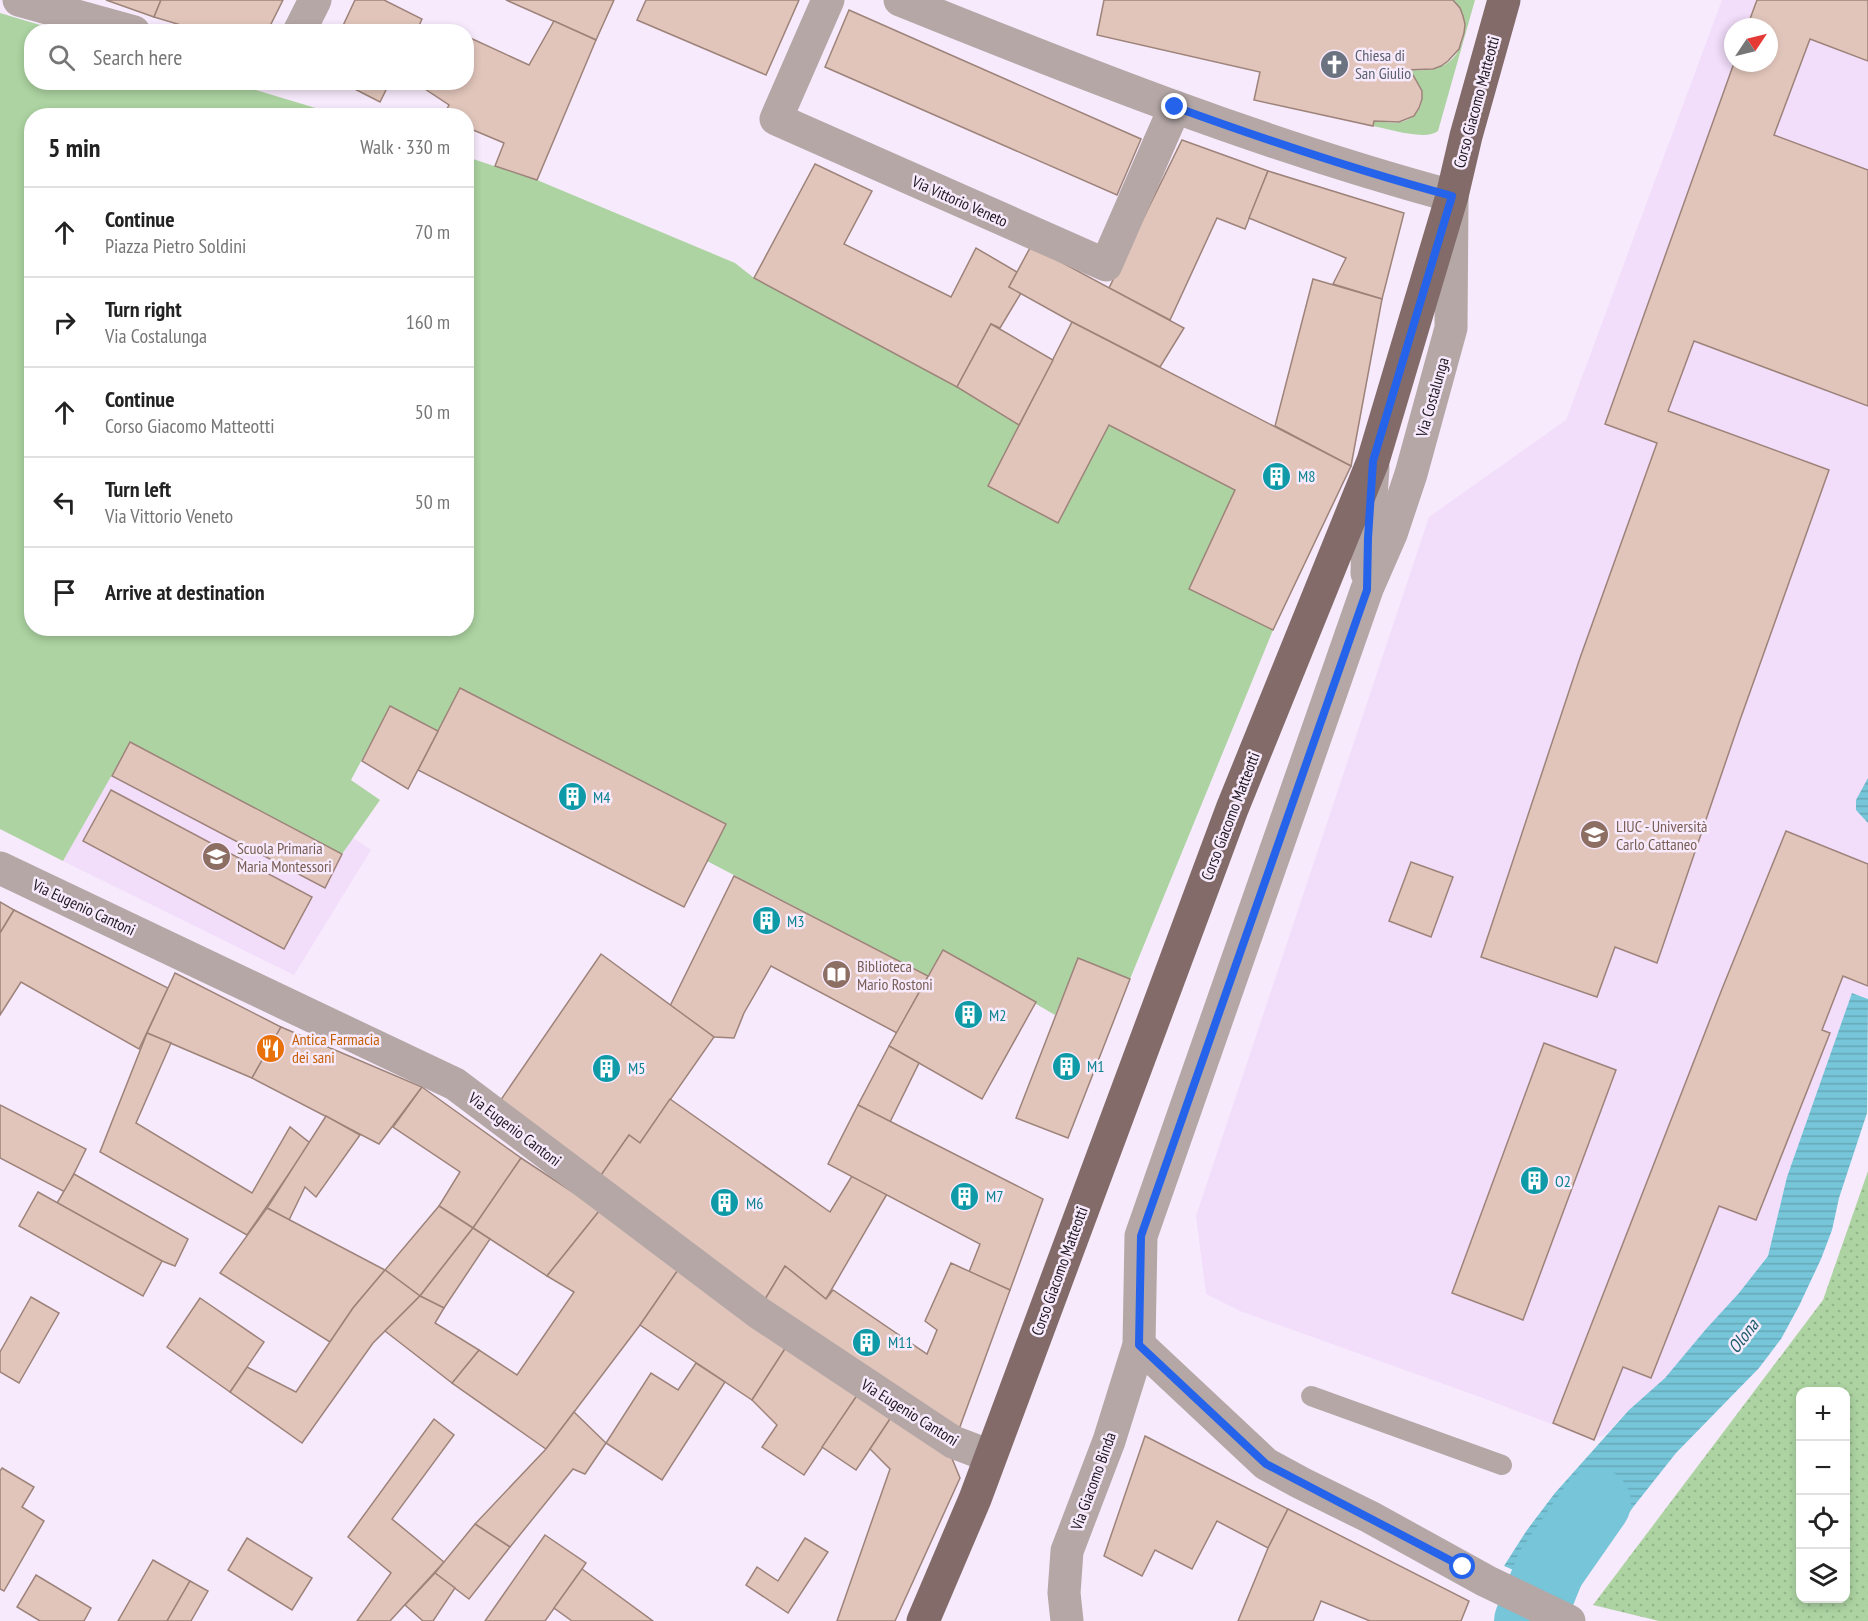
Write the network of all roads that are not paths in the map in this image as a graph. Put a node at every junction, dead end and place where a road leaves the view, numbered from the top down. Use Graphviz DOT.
graph roads {
  1 [pos="20,0"];
  2 [pos="315,0"];
  3 [pos="828,0"];
  4 [pos="900,0"];
  5 [pos="1504,0"];
  6 [pos="106,24"];
  7 [pos="303,24"];
  8 [pos="1175,107"];
  9 [pos="1452,196"];
  10 [pos="1373,461"];
  11 [pos="1367,590"];
  12 [pos="0,868"];
  13 [pos="1139,1345"];
  14 [pos="1311,1396"];
  15 [pos="990,1456"];
  16 [pos="1502,1465"];
  17 [pos="923,1621"];
  18 [pos="1067,1621"];
  19 [pos="1569,1621"];
  1 -- 6 [label="street"];
  2 -- 7 [label="street"];
  3 -- 8 [label="street, Via Vittorio Veneto"];
  4 -- 8 [label="street"];
  5 -- 9 [label="main road, Corso Giacomo Matteotti"];
  8 -- 9 [label="street"];
  9 -- 10 [label="main road, Corso Giacomo Matteotti"];
  9 -- 11 [label="street, Via Costalunga"];
  10 -- 11 [label="street, Via Costalunga"];
  10 -- 15 [label="main road, Corso Giacomo Matteotti"];
  11 -- 13 [label="street, Via Costalunga"];
  12 -- 15 [label="street, Via Eugenio Cantoni"];
  13 -- 18 [label="street, Via Giacomo Binda"];
  13 -- 19 [label="street"];
  14 -- 16 [label="lane"];
  15 -- 17 [label="main road, Corso Giacomo Matteotti"];
}
